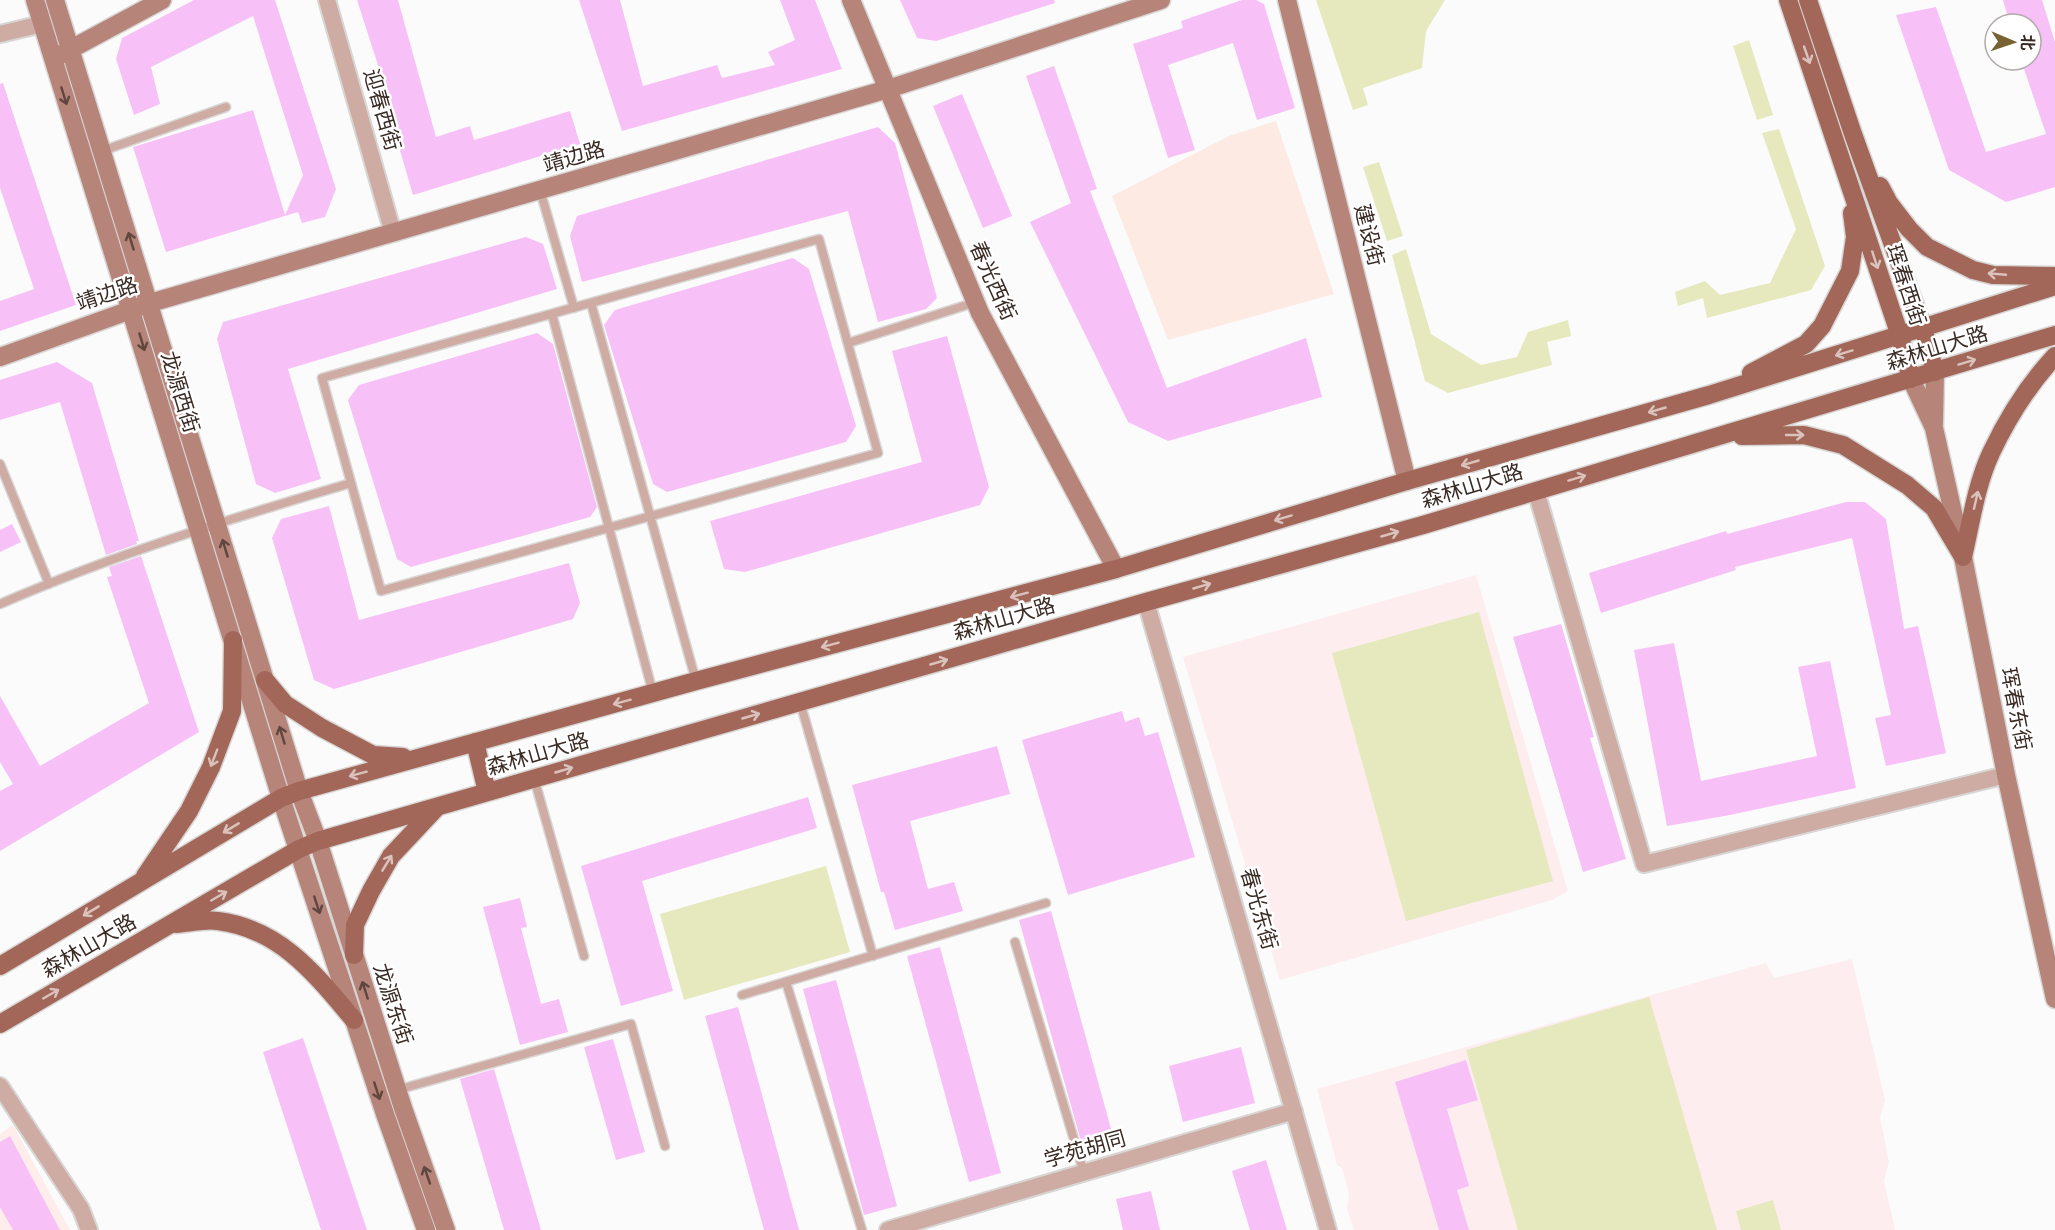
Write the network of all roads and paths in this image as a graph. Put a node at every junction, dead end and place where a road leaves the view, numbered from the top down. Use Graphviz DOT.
graph roads {
  1 [pos="35,0"];
  2 [pos="56,0"];
  3 [pos="162,0"];
  4 [pos="327,0"];
  5 [pos="851,0"];
  6 [pos="1161,0"];
  7 [pos="1287,0"];
  8 [pos="1788,0"];
  9 [pos="1808,0"];
  10 [pos="42,24"];
  11 [pos="0,34"];
  12 [pos="70,49"];
  13 [pos="53,59"];
  14 [pos="888,89"];
  15 [pos="226,107"];
  16 [pos="1853,134"];
  17 [pos="102,151"];
  18 [pos="1847,176"];
  19 [pos="540,190"];
  20 [pos="393,233"];
  21 [pos="2055,276"];
  22 [pos="2055,286"];
  23 [pos="976,302"];
  24 [pos="150,303"];
  25 [pos="591,303"];
  26 [pos="574,308"];
  27 [pos="131,309"];
  28 [pos="552,314"];
  29 [pos="1923,328"];
  30 [pos="2055,335"];
  31 [pos="1900,336"];
  32 [pos="848,343"];
  33 [pos="2055,356"];
  34 [pos="0,357"];
  35 [pos="1935,372"];
  36 [pos="1911,380"];
  37 [pos="1709,395"];
  38 [pos="1934,428"];
  39 [pos="1716,436"];
  40 [pos="0,464"];
  41 [pos="1407,481"];
  42 [pos="351,483"];
  43 [pos="1536,491"];
  44 [pos="650,516"];
  45 [pos="217,523"];
  46 [pos="609,528"];
  47 [pos="199,530"];
  48 [pos="1964,557"];
  49 [pos="1116,569"];
  50 [pos="49,584"];
  51 [pos="1146,602"];
  52 [pos="0,604"];
  53 [pos="232,640"];
  54 [pos="265,680"];
  55 [pos="696,681"];
  56 [pos="653,693"];
  57 [pos="799,702"];
  58 [pos="475,742"];
  59 [pos="419,758"];
  60 [pos="2006,775"];
  61 [pos="534,778"];
  62 [pos="299,791"];
  63 [pos="488,792"];
  64 [pos="281,798"];
  65 [pos="438,806"];
  66 [pos="318,841"];
  67 [pos="299,849"];
  68 [pos="141,881"];
  69 [pos="1046,903"];
  70 [pos="172,924"];
  71 [pos="1015,942"];
  72 [pos="354,956"];
  73 [pos="584,956"];
  74 [pos="873,956"];
  75 [pos="0,966"];
  76 [pos="786,982"];
  77 [pos="742,995"];
  78 [pos="2055,999"];
  79 [pos="354,1020"];
  80 [pos="0,1024"];
  81 [pos="0,1086"];
  82 [pos="397,1090"];
  83 [pos="1294,1111"];
  84 [pos="664,1146"];
  85 [pos="1084,1173"];
  86 [pos="89,1230"];
  87 [pos="426,1230"];
  88 [pos="446,1230"];
  89 [pos="862,1230"];
  90 [pos="888,1230"];
  91 [pos="1328,1230"];
  1 -- 10 [label="main road, 龙源西街"];
  2 -- 12 [label="main road, 龙源西街"];
  3 -- 12 [label="main road"];
  4 -- 20 [label="street, 迎春西街"];
  5 -- 14 [label="main road, 春光西街"];
  6 -- 14 [label="main road, 靖边路"];
  7 -- 41 [label="main road, 建设街"];
  8 -- 18 [label="main road, 珲春西街, one-way"];
  9 -- 16 [label="main road, 珲春西街"];
  10 -- 11 [label="street"];
  10 -- 13 [label="main road, 龙源西街"];
  12 -- 13 [label="main road"];
  12 -- 17 [label="main road, 龙源西街"];
  13 -- 27 [label="main road, 龙源西街, one-way"];
  14 -- 19 [label="main road, 靖边路"];
  14 -- 23 [label="main road, 春光西街"];
  15 -- 17 [label="lane"];
  21 -- 16 [label="main road, one-way"];
  16 -- 29 [label="main road, 珲春西街"];
  24 -- 17 [label="main road, 龙源西街, one-way"];
  18 -- 31 [label="main road, 珲春西街, one-way"];
  18 -- 37 [label="main road"];
  19 -- 20 [label="main road, 靖边路"];
  19 -- 26 [label="lane"];
  20 -- 24 [label="main road, 靖边路"];
  22 -- 29 [label="main road, 森林山大路"];
  23 -- 32 [label="lane"];
  23 -- 49 [label="main road, 春光西街"];
  24 -- 27 [label="main road, 靖边路"];
  24 -- 45 [label="main road, 龙源西街"];
  25 -- 26 [label="lane"];
  25 -- 32 [label="lane"];
  25 -- 44 [label="lane"];
  26 -- 28 [label="lane"];
  27 -- 34 [label="main road, 靖边路"];
  27 -- 47 [label="main road, 龙源西街, one-way"];
  28 -- 42 [label="lane"];
  28 -- 46 [label="lane"];
  29 -- 31 [label="main road, 森林山大路"];
  29 -- 35 [label="main road, 珲春西街"];
  35 -- 30 [label="main road, 森林山大路, one-way"];
  31 -- 36 [label="main road, 珲春西街"];
  31 -- 37 [label="main road, 森林山大路, one-way"];
  32 -- 44 [label="lane"];
  48 -- 33 [label="main road, one-way"];
  35 -- 36 [label="main road, 森林山大路"];
  35 -- 38 [label="main road, 珲春西街"];
  36 -- 38 [label="main road, 珲春西街"];
  36 -- 39 [label="main road, 森林山大路"];
  37 -- 41 [label="main road, 森林山大路, one-way"];
  38 -- 48 [label="main road, 珲春东街"];
  43 -- 39 [label="main road, 森林山大路, one-way"];
  39 -- 48 [label="main road, one-way"];
  40 -- 50 [label="lane"];
  41 -- 49 [label="main road, 森林山大路, one-way"];
  42 -- 45 [label="lane"];
  42 -- 46 [label="lane"];
  51 -- 43 [label="main road, 森林山大路, one-way"];
  43 -- 60 [label="street"];
  44 -- 46 [label="lane"];
  44 -- 55 [label="lane"];
  45 -- 47 [label="lane"];
  54 -- 45 [label="main road, 龙源西街, one-way"];
  46 -- 56 [label="lane"];
  47 -- 50 [label="lane"];
  47 -- 53 [label="main road, 龙源西街"];
  48 -- 60 [label="main road, 珲春东街"];
  49 -- 55 [label="main road, 森林山大路, one-way"];
  50 -- 52 [label="lane"];
  57 -- 51 [label="main road, 森林山大路, one-way"];
  51 -- 83 [label="street, 春光东街"];
  53 -- 64 [label="main road, 龙源西街"];
  53 -- 68 [label="main road, one-way"];
  54 -- 59 [label="main road"];
  62 -- 54 [label="main road, 龙源西街, one-way"];
  55 -- 56 [label="main road, 森林山大路"];
  56 -- 58 [label="main road, 森林山大路, one-way"];
  61 -- 57 [label="main road, 森林山大路, one-way"];
  57 -- 74 [label="lane"];
  58 -- 59 [label="main road, 森林山大路"];
  58 -- 63 [label="main road"];
  59 -- 62 [label="main road, 森林山大路, one-way"];
  60 -- 78 [label="main road, 珲春东街"];
  61 -- 63 [label="main road, 森林山大路"];
  61 -- 73 [label="lane"];
  62 -- 64 [label="main road, 森林山大路"];
  62 -- 66 [label="main road, 龙源东街"];
  63 -- 65 [label="main road, 森林山大路"];
  64 -- 67 [label="main road, 龙源东街"];
  64 -- 68 [label="main road, 森林山大路, one-way"];
  65 -- 66 [label="main road, 森林山大路"];
  72 -- 65 [label="main road, one-way"];
  66 -- 67 [label="main road, 森林山大路"];
  66 -- 72 [label="main road, 龙源东街"];
  70 -- 67 [label="main road, 森林山大路, one-way"];
  67 -- 79 [label="main road, 龙源东街, one-way"];
  68 -- 75 [label="main road, 森林山大路, one-way"];
  69 -- 74 [label="lane"];
  70 -- 79 [label="main road"];
  80 -- 70 [label="main road, 森林山大路, one-way"];
  71 -- 85 [label="lane"];
  82 -- 72 [label="main road, 龙源东街, one-way"];
  74 -- 76 [label="lane"];
  76 -- 77 [label="lane"];
  76 -- 89 [label="lane"];
  79 -- 87 [label="main road, 龙源东街, one-way"];
  81 -- 86 [label="street"];
  82 -- 84 [label="lane"];
  88 -- 82 [label="main road, 龙源东街, one-way"];
  83 -- 85 [label="street, 学苑胡同"];
  83 -- 91 [label="street, 春光东街"];
  85 -- 90 [label="street, 学苑胡同"];
}
